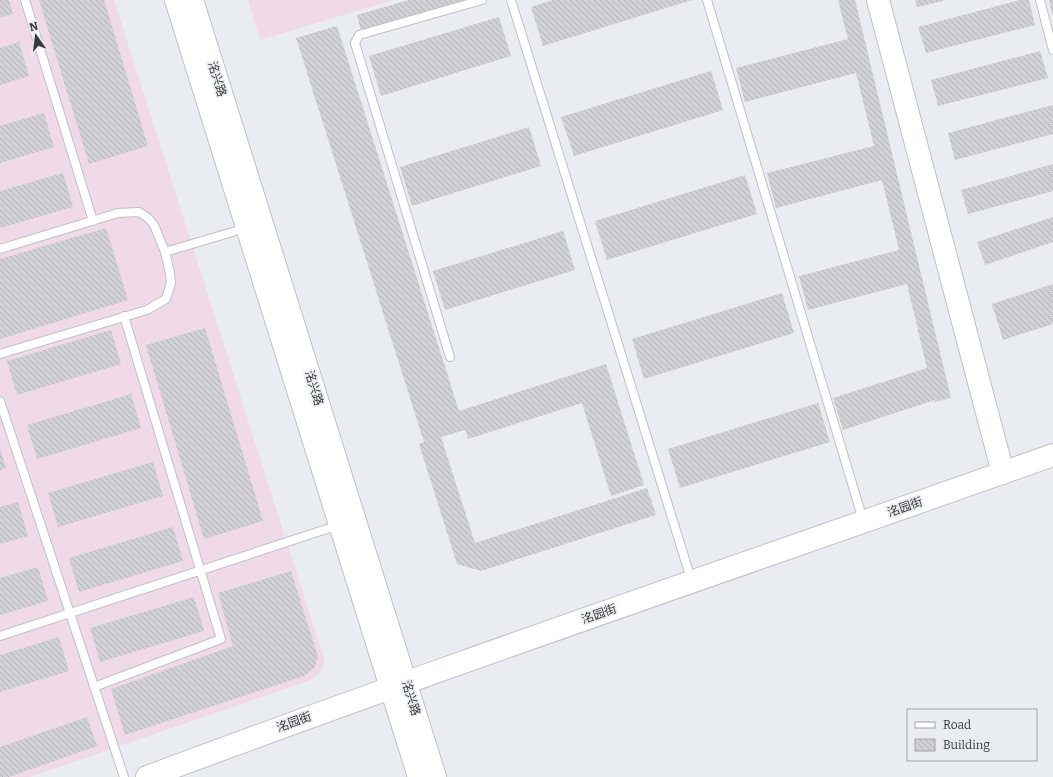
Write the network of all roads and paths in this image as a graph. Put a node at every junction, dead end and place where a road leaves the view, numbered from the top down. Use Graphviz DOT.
graph roads {
  1 [pos="25,0"];
  2 [pos="176,0"];
  3 [pos="192,0"];
  4 [pos="482,0"];
  5 [pos="511,0"];
  6 [pos="707,0"];
  7 [pos="878,0"];
  8 [pos="1040,0"];
  9 [pos="1053,50"];
  10 [pos="93,221"];
  11 [pos="247,228"];
  12 [pos="0,249"];
  13 [pos="165,252"];
  14 [pos="124,316"];
  15 [pos="0,354"];
  16 [pos="450,357"];
  17 [pos="0,401"];
  18 [pos="1053,455"];
  19 [pos="1002,473"];
  20 [pos="863,522"];
  21 [pos="340,525"];
  22 [pos="201,570"];
  23 [pos="692,582"];
  24 [pos="70,613"];
  25 [pos="0,636"];
  26 [pos="398,685"];
  27 [pos="94,687"];
  28 [pos="124,777"];
  29 [pos="147,777"];
  30 [pos="419,777"];
  31 [pos="435,777"];
  1 -- 10 [label="lane"];
  2 -- 11 [label="street, 洺兴路"];
  3 -- 26 [label="street, 洺兴路"];
  4 -- 16 [label="lane"];
  5 -- 23 [label="lane"];
  6 -- 20 [label="lane"];
  7 -- 19 [label="street"];
  8 -- 9 [label="lane"];
  10 -- 12 [label="lane"];
  10 -- 13 [label="lane"];
  11 -- 13 [label="lane"];
  11 -- 21 [label="street, 洺兴路"];
  13 -- 14 [label="lane"];
  14 -- 15 [label="lane"];
  14 -- 22 [label="lane"];
  17 -- 24 [label="lane"];
  18 -- 19 [label="street, 洺园街"];
  19 -- 20 [label="street, 洺园街"];
  20 -- 23 [label="street, 洺园街"];
  21 -- 22 [label="lane"];
  21 -- 26 [label="street, 洺兴路"];
  22 -- 24 [label="lane"];
  22 -- 27 [label="lane"];
  23 -- 26 [label="street, 洺园街"];
  24 -- 25 [label="lane"];
  24 -- 27 [label="lane"];
  26 -- 29 [label="street, 洺园街"];
  26 -- 30 [label="street, 洺兴路"];
  26 -- 31 [label="street, 洺兴路"];
  27 -- 28 [label="lane"];
}
